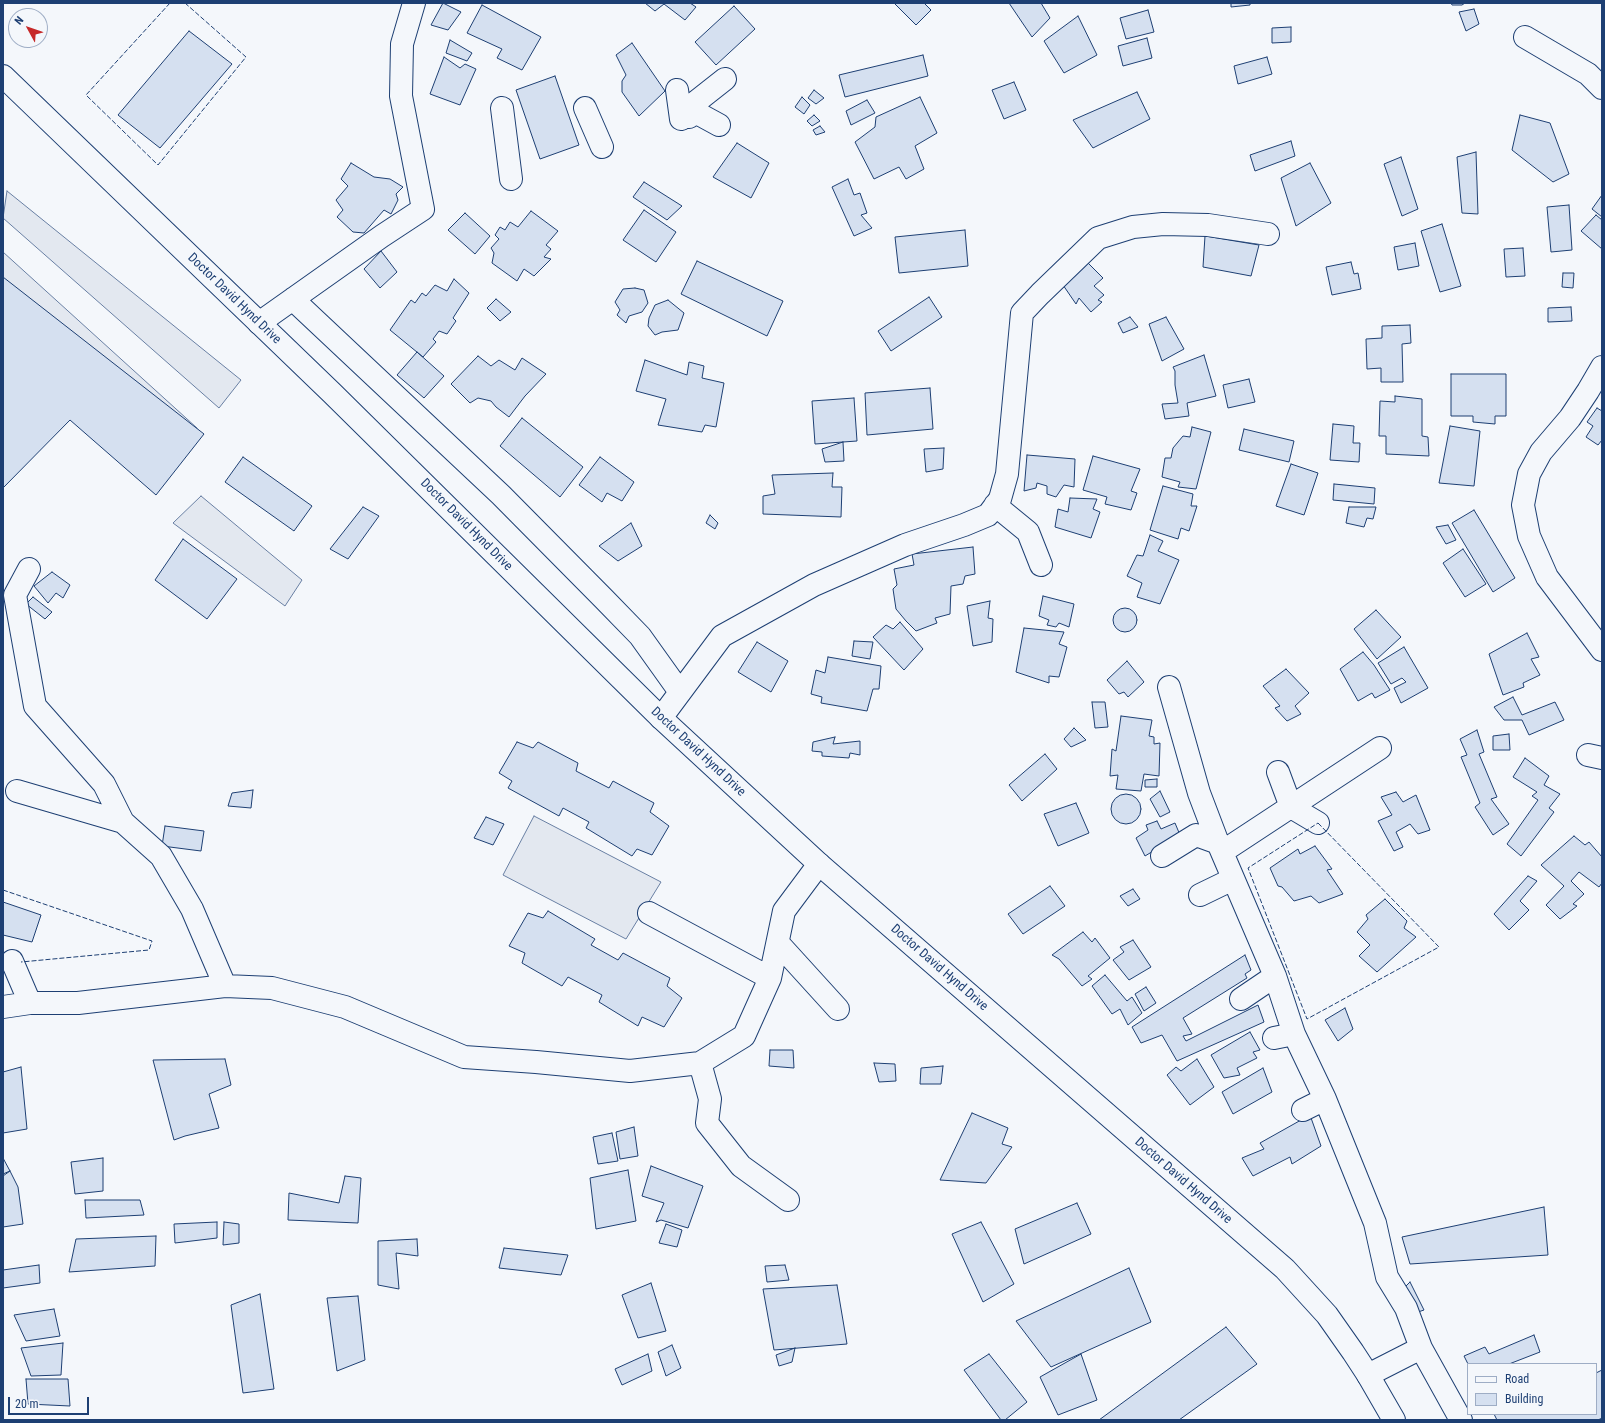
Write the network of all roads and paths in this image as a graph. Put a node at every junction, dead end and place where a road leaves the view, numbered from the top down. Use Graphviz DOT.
graph roads {
  1 [pos="414,3"];
  2 [pos="1525,37"];
  3 [pos="3,76"];
  4 [pos="725,78"];
  5 [pos="1602,88"];
  6 [pos="677,90"];
  7 [pos="502,108"];
  8 [pos="585,108"];
  9 [pos="689,116"];
  10 [pos="719,125"];
  11 [pos="602,147"];
  12 [pos="511,179"];
  13 [pos="1268,234"];
  14 [pos="294,298"];
  15 [pos="259,323"];
  16 [pos="1602,367"];
  17 [pos="995,505"];
  18 [pos="1041,565"];
  19 [pos="29,569"];
  20 [pos="1602,650"];
  21 [pos="1169,687"];
  22 [pos="680,692"];
  23 [pos="661,718"];
  24 [pos="1380,748"];
  25 [pos="1278,772"];
  26 [pos="18,791"];
  27 [pos="1291,807"];
  28 [pos="123,822"];
  29 [pos="1318,824"];
  30 [pos="1220,848"];
  31 [pos="1162,856"];
  32 [pos="819,864"];
  33 [pos="1233,879"];
  34 [pos="1200,896"];
  35 [pos="649,913"];
  36 [pos="778,943"];
  37 [pos="12,961"];
  38 [pos="1275,976"];
  39 [pos="770,978"];
  40 [pos="224,986"];
  41 [pos="1241,998"];
  42 [pos="30,1003"];
  43 [pos="3,1007"];
  44 [pos="838,1009"];
  45 [pos="700,1063"];
  46 [pos="1325,1099"];
  47 [pos="1303,1110"];
  48 [pos="788,1200"];
  49 [pos="1421,1348"];
  50 [pos="1368,1375"];
  51 [pos="1394,1420"];
  52 [pos="1462,1420"];
  1 -- 14 [label="street"];
  2 -- 5 [label="street"];
  3 -- 15 [label="street, Doctor David Hynd Drive"];
  4 -- 9 [label="street"];
  6 -- 9 [label="street"];
  7 -- 12 [label="street"];
  8 -- 11 [label="street"];
  9 -- 10 [label="street"];
  13 -- 17 [label="street"];
  14 -- 15 [label="street"];
  14 -- 22 [label="street"];
  15 -- 23 [label="street, Doctor David Hynd Drive"];
  16 -- 20 [label="street"];
  17 -- 18 [label="street"];
  17 -- 22 [label="street"];
  19 -- 28 [label="street"];
  21 -- 30 [label="street"];
  22 -- 23 [label="street"];
  23 -- 32 [label="street, Doctor David Hynd Drive"];
  24 -- 27 [label="street"];
  25 -- 27 [label="street"];
  26 -- 28 [label="street"];
  27 -- 29 [label="street"];
  27 -- 30 [label="street"];
  28 -- 40 [label="street"];
  30 -- 31 [label="street"];
  30 -- 33 [label="street"];
  32 -- 36 [label="street"];
  32 -- 50 [label="street, Doctor David Hynd Drive"];
  33 -- 34 [label="street"];
  33 -- 38 [label="street"];
  35 -- 39 [label="street"];
  36 -- 39 [label="street"];
  36 -- 44 [label="street"];
  37 -- 42 [label="street"];
  38 -- 41 [label="street"];
  38 -- 46 [label="street"];
  39 -- 45 [label="street"];
  40 -- 42 [label="street"];
  40 -- 45 [label="street"];
  42 -- 43 [label="street"];
  45 -- 48 [label="street"];
  46 -- 47 [label="street"];
  46 -- 49 [label="street"];
  49 -- 50 [label="street"];
  49 -- 52 [label="street"];
  50 -- 51 [label="street, Doctor David Hynd Drive"];
}
